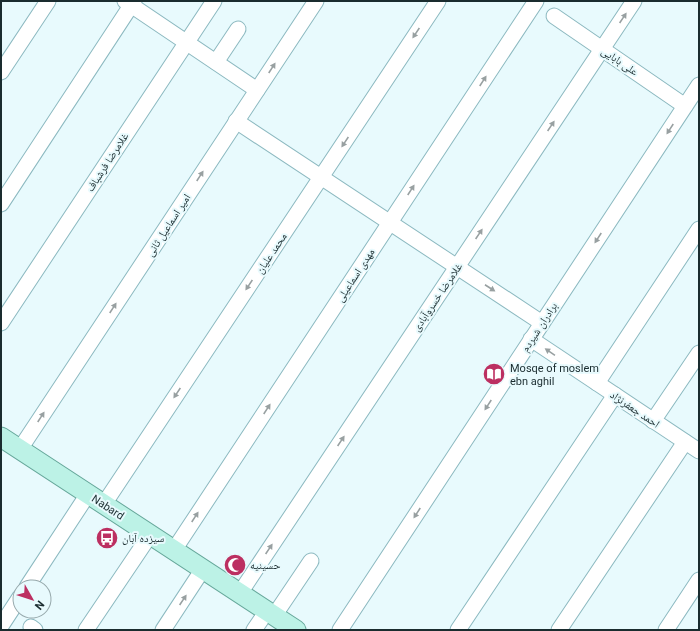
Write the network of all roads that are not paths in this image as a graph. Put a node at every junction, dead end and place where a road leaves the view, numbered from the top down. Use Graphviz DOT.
graph roads {
  1 [pos="48,1"];
  2 [pos="214,1"];
  3 [pos="316,1"];
  4 [pos="438,1"];
  5 [pos="634,1"];
  6 [pos="130,2"];
  7 [pos="534,2"];
  8 [pos="554,16"];
  9 [pos="238,29"];
  10 [pos="187,42"];
  11 [pos="602,49"];
  12 [pos="216,62"];
  13 [pos="1,72"];
  14 [pos="699,85"];
  15 [pos="257,90"];
  16 [pos="685,106"];
  17 [pos="236,121"];
  18 [pos="321,177"];
  19 [pos="1,204"];
  20 [pos="390,222"];
  21 [pos="699,229"];
  22 [pos="457,266"];
  23 [pos="1,323"];
  24 [pos="542,323"];
  25 [pos="531,340"];
  26 [pos="699,352"];
  27 [pos="597,383"];
  28 [pos="616,396"];
  29 [pos="654,421"];
  30 [pos="1,437"];
  31 [pos="685,442"];
  32 [pos="20,449"];
  33 [pos="699,451"];
  34 [pos="88,494"];
  35 [pos="104,504"];
  36 [pos="150,534"];
  37 [pos="174,550"];
  38 [pos="311,561"];
  39 [pos="204,569"];
  40 [pos="31,579"];
  41 [pos="699,580"];
  42 [pos="240,593"];
  43 [pos="12,609"];
  44 [pos="271,613"];
  45 [pos="1,626"];
  46 [pos="86,630"];
  47 [pos="163,630"];
  48 [pos="254,630"];
  49 [pos="296,630"];
  50 [pos="340,630"];
  51 [pos="458,630"];
  52 [pos="559,630"];
  53 [pos="666,630"];
  1 -- 13 [label="street"];
  2 -- 10 [label="street, غلامرضا فرشباف"];
  15 -- 3 [label="street, امیر اسماعیل ثانی, one-way"];
  4 -- 18 [label="street, محمد علیان, one-way"];
  11 -- 5 [label="street, غلامرضا خسروآبادی, one-way"];
  6 -- 10 [label="street"];
  6 -- 19 [label="street"];
  20 -- 7 [label="street, مهدی اسماعیلی, one-way"];
  8 -- 11 [label="street, علی بابایی"];
  9 -- 12 [label="street"];
  10 -- 12 [label="street"];
  10 -- 23 [label="street, غلامرضا فرشباف"];
  11 -- 16 [label="street, علی بابایی"];
  22 -- 11 [label="street, غلامرضا خسروآبادی, one-way"];
  12 -- 15 [label="street"];
  14 -- 16 [label="street, برادران شیردم"];
  15 -- 17 [label="street, امیر اسماعیل ثانی"];
  16 -- 24 [label="street, برادران شیردم, one-way"];
  17 -- 18 [label="street"];
  32 -- 17 [label="street, امیر اسماعیل ثانی, one-way"];
  18 -- 20 [label="street"];
  18 -- 35 [label="street, محمد علیان, one-way"];
  20 -- 22 [label="street"];
  37 -- 20 [label="street, مهدی اسماعیلی, one-way"];
  21 -- 27 [label="street"];
  22 -- 24 [label="street, one-way"];
  42 -- 22 [label="street, غلامرضا خسروآبادی, one-way"];
  24 -- 25 [label="street, برادران شیردم"];
  27 -- 25 [label="street, احمد جعفرنژاد, one-way"];
  25 -- 50 [label="street, برادران شیردم, one-way"];
  26 -- 29 [label="street"];
  27 -- 28 [label="street, احمد جعفرنژاد"];
  28 -- 29 [label="street, احمد جعفرنژاد"];
  28 -- 51 [label="street"];
  29 -- 31 [label="street, احمد جعفرنژاد"];
  30 -- 32 [label="main road, Nabard"];
  31 -- 33 [label="street, احمد جعفرنژاد"];
  31 -- 52 [label="street"];
  32 -- 34 [label="main road, Nabard"];
  34 -- 35 [label="main road, Nabard"];
  34 -- 40 [label="street"];
  35 -- 36 [label="main road, Nabard"];
  36 -- 37 [label="main road, Nabard"];
  36 -- 46 [label="street"];
  37 -- 39 [label="main road, Nabard"];
  38 -- 44 [label="street"];
  39 -- 42 [label="main road, Nabard"];
  47 -- 39 [label="street, one-way"];
  41 -- 53 [label="street"];
  42 -- 44 [label="main road, Nabard"];
  43 -- 45 [label="street"];
  44 -- 48 [label="street"];
  44 -- 49 [label="main road, Nabard"];
}
